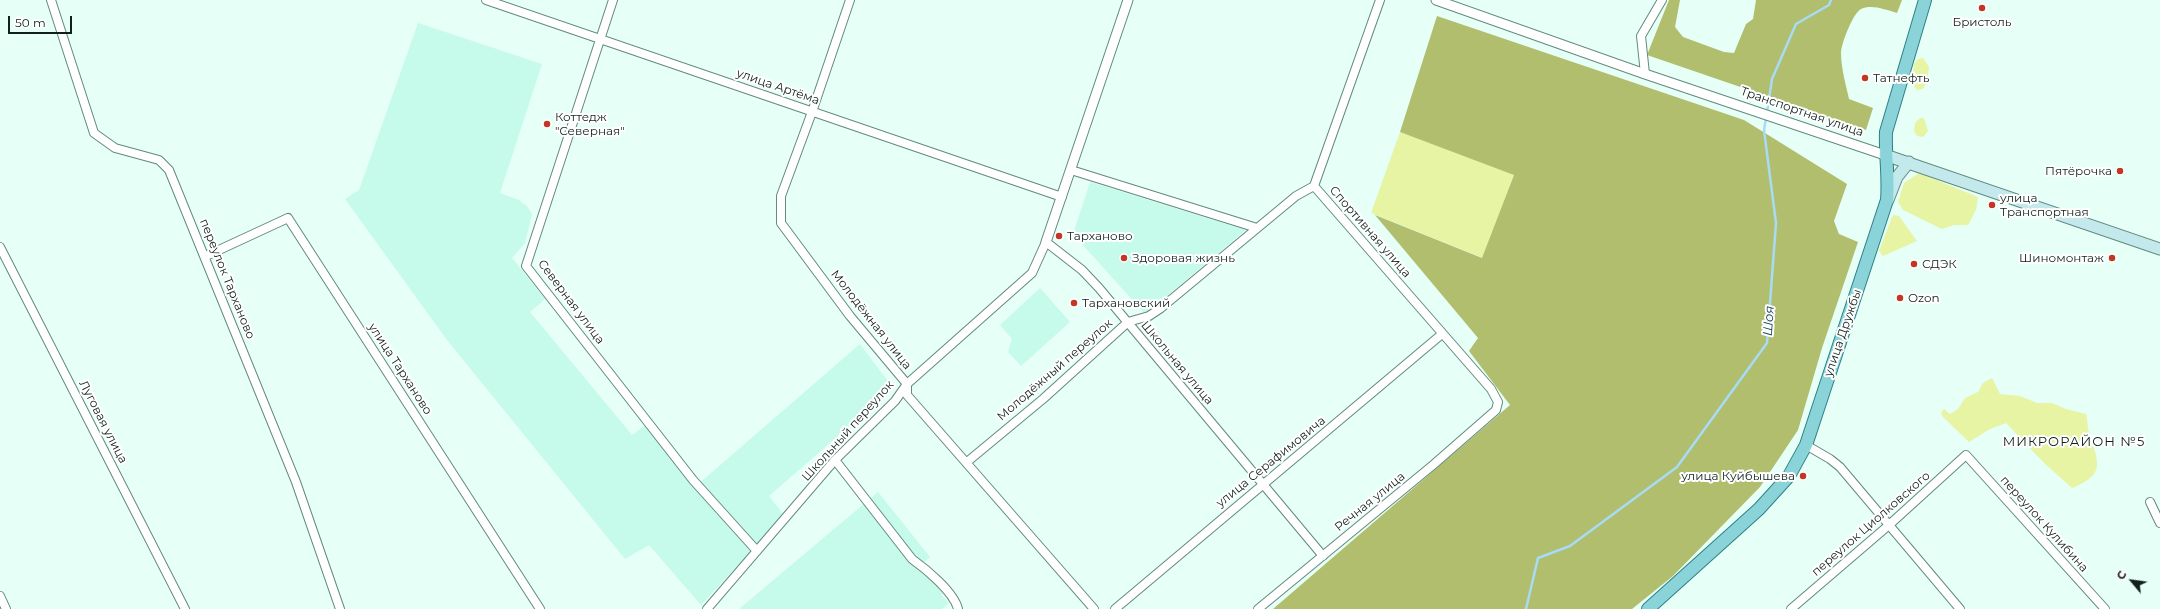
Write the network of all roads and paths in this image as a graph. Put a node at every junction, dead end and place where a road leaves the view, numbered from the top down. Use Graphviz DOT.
graph roads {
  1 [pos="50,0"];
  2 [pos="486,0"];
  3 [pos="613,0"];
  4 [pos="850,0"];
  5 [pos="1128,0"];
  6 [pos="1380,0"];
  7 [pos="1436,0"];
  8 [pos="1662,0"];
  9 [pos="1925,0"];
  10 [pos="600,39"];
  11 [pos="1645,74"];
  12 [pos="812,112"];
  13 [pos="1886,154"];
  14 [pos="1909,162"];
  15 [pos="1071,170"];
  16 [pos="1314,186"];
  17 [pos="1062,197"];
  18 [pos="1888,200"];
  19 [pos="1257,228"];
  20 [pos="1046,242"];
  21 [pos="0,247"];
  22 [pos="2160,249"];
  23 [pos="206,256"];
  24 [pos="1128,322"];
  25 [pos="1442,334"];
  26 [pos="906,384"];
  27 [pos="1496,410"];
  28 [pos="1806,445"];
  29 [pos="1966,455"];
  30 [pos="835,460"];
  31 [pos="967,462"];
  32 [pos="1262,485"];
  33 [pos="2150,502"];
  34 [pos="2160,523"];
  35 [pos="1889,526"];
  36 [pos="757,551"];
  37 [pos="1323,556"];
  38 [pos="0,596"];
  39 [pos="6,609"];
  40 [pos="185,609"];
  41 [pos="340,609"];
  42 [pos="540,609"];
  43 [pos="707,609"];
  44 [pos="958,609"];
  45 [pos="1094,609"];
  46 [pos="1116,609"];
  47 [pos="1258,609"];
  48 [pos="1648,609"];
  49 [pos="1791,609"];
  50 [pos="1960,609"];
  51 [pos="2105,609"];
  1 -- 23 [label="street, переулок Тарханово"];
  2 -- 10 [label="street, улица Артёма"];
  3 -- 10 [label="street, Северная улица"];
  4 -- 12 [label="street, Молодёжная улица"];
  5 -- 15 [label="street"];
  6 -- 16 [label="street, Спортивная улица"];
  7 -- 11 [label="street, Транспортная улица"];
  8 -- 11 [label="street"];
  9 -- 13 [label="main road, улица Дружбы"];
  10 -- 12 [label="street, улица Артёма"];
  10 -- 36 [label="street, Северная улица"];
  11 -- 13 [label="street, Транспортная улица"];
  12 -- 17 [label="street, улица Артёма"];
  12 -- 26 [label="street, Молодёжная улица"];
  13 -- 14 [label="main road, Транспортная улица"];
  13 -- 18 [label="main road, улица Дружбы"];
  14 -- 18 [label="main road"];
  14 -- 22 [label="main road, Транспортная улица"];
  15 -- 17 [label="street"];
  15 -- 19 [label="street"];
  16 -- 19 [label="street, Молодёжный переулок"];
  16 -- 25 [label="street, Спортивная улица"];
  17 -- 20 [label="street"];
  18 -- 28 [label="main road, улица Дружбы"];
  19 -- 24 [label="street, Молодёжный переулок"];
  20 -- 24 [label="street, Школьная улица"];
  20 -- 26 [label="street, Школьный переулок"];
  21 -- 40 [label="street, Луговая улица"];
  23 -- 41 [label="street, переулок Тарханово"];
  23 -- 42 [label="street, улица Тарханово"];
  24 -- 31 [label="street, Молодёжный переулок"];
  24 -- 32 [label="street, Школьная улица"];
  25 -- 27 [label="street, Спортивная улица"];
  25 -- 32 [label="street, улица Серафимовича"];
  26 -- 30 [label="street, Школьный переулок"];
  26 -- 31 [label="street, Молодёжная улица"];
  27 -- 37 [label="street, Речная улица"];
  28 -- 35 [label="street"];
  28 -- 48 [label="main road, улица Дружбы"];
  29 -- 35 [label="street, переулок Циолковского"];
  29 -- 51 [label="street, переулок Кулибина"];
  30 -- 36 [label="street, Школьный переулок"];
  30 -- 44 [label="street"];
  31 -- 45 [label="street, Молодёжная улица"];
  32 -- 37 [label="street, Школьная улица"];
  32 -- 46 [label="street, улица Серафимовича"];
  33 -- 34 [label="street"];
  35 -- 49 [label="street, переулок Циолковского"];
  35 -- 50 [label="street"];
  36 -- 43 [label="street, Школьный переулок"];
  37 -- 47 [label="street, Речная улица"];
  38 -- 39 [label="street"];
}
